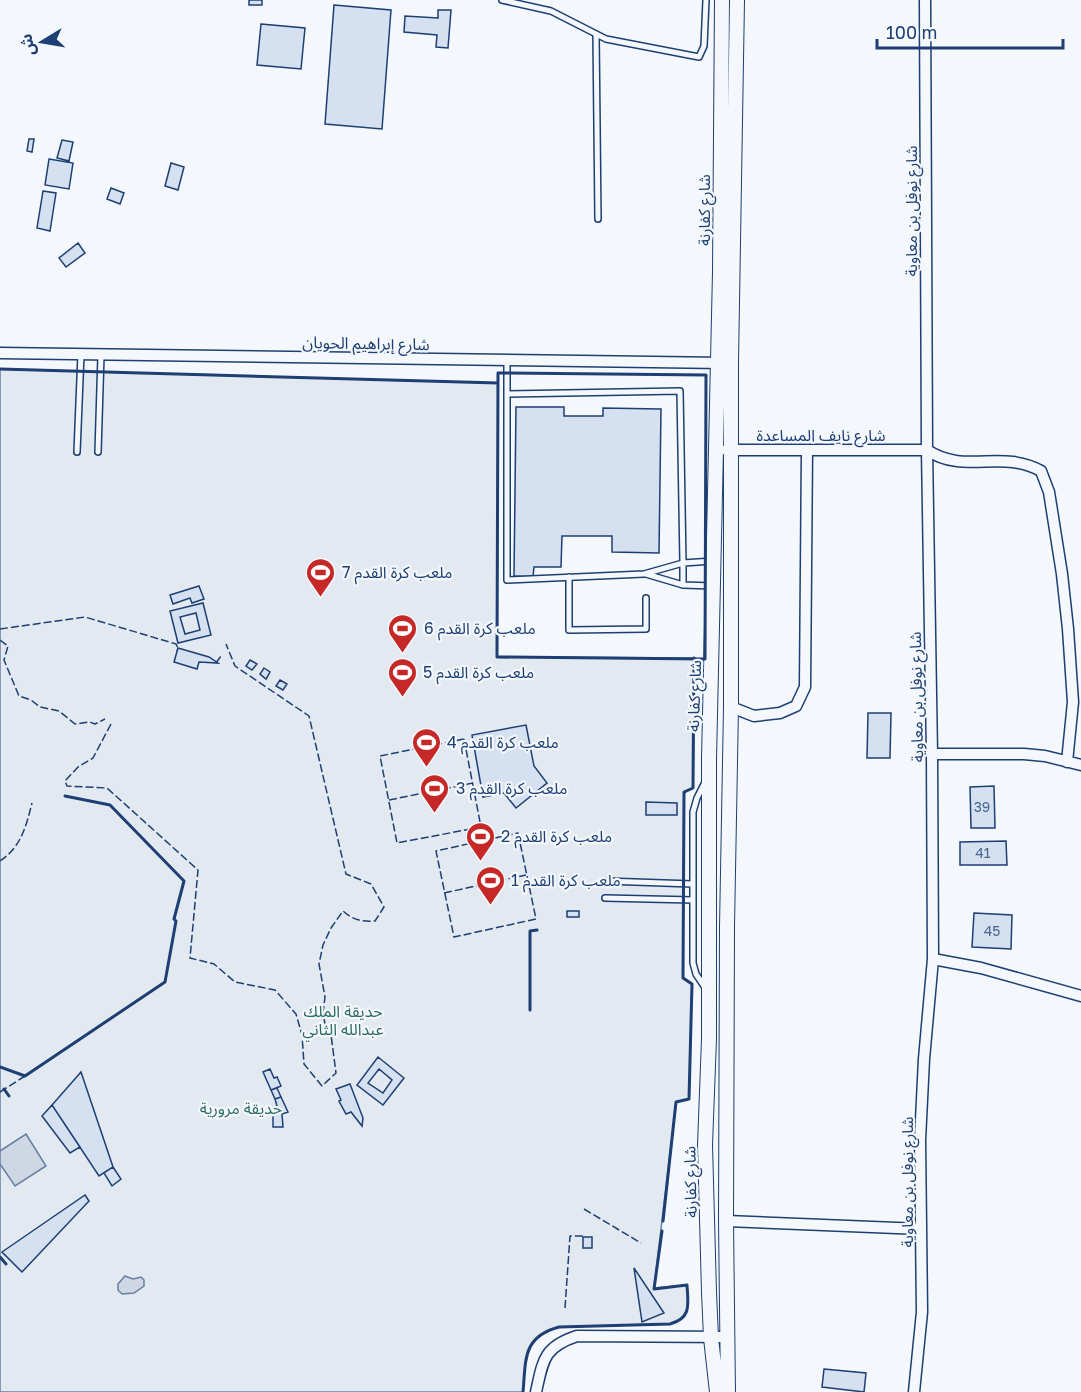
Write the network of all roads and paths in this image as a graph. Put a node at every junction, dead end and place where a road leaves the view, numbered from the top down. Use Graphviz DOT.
graph roads {
  1 [pos="502,0"];
  2 [pos="706,0"];
  3 [pos="722,0"];
  4 [pos="737,0"];
  5 [pos="925,0"];
  6 [pos="596,34"];
  7 [pos="598,219"];
  8 [pos="0,353"];
  9 [pos="81,354"];
  10 [pos="101,355"];
  11 [pos="507,360"];
  12 [pos="725,363"];
  13 [pos="507,394"];
  14 [pos="724,450"];
  15 [pos="807,450"];
  16 [pos="927,450"];
  17 [pos="77,452"];
  18 [pos="98,452"];
  19 [pos="714,561"];
  20 [pos="683,563"];
  21 [pos="644,574"];
  22 [pos="569,578"];
  23 [pos="683,585"];
  24 [pos="714,586"];
  25 [pos="646,598"];
  26 [pos="731,707"];
  27 [pos="932,754"];
  28 [pos="1067,762"];
  29 [pos="1081,765"];
  30 [pos="709,776"];
  31 [pos="605,881"];
  32 [pos="693,884"];
  33 [pos="605,898"];
  34 [pos="693,900"];
  35 [pos="933,959"];
  36 [pos="709,993"];
  37 [pos="1081,996"];
  38 [pos="726,1221"];
  39 [pos="921,1229"];
  40 [pos="727,1337"];
  41 [pos="711,1338"];
  42 [pos="536,1392"];
  43 [pos="717,1392"];
  44 [pos="728,1392"];
  45 [pos="914,1392"];
  1 -- 6 [label="lane"];
  2 -- 6 [label="lane"];
  3 -- 12 [label="street, شارع كفارنة"];
  4 -- 12 [label="street, شارع كفارنة"];
  5 -- 16 [label="street, شارع نوفل بن معاوية"];
  6 -- 7 [label="lane"];
  8 -- 9 [label="street, شارع إبراهيم الحويان"];
  9 -- 10 [label="street, شارع إبراهيم الحويان"];
  9 -- 17 [label="lane"];
  10 -- 11 [label="street, شارع إبراهيم الحويان"];
  10 -- 18 [label="lane"];
  11 -- 12 [label="street, شارع إبراهيم الحويان"];
  11 -- 13 [label="lane"];
  12 -- 14 [label="street, شارع كفارنة"];
  13 -- 20 [label="lane"];
  13 -- 22 [label="lane"];
  14 -- 15 [label="street, شارع نايف المساعدة"];
  14 -- 19 [label="street, شارع كفارنة"];
  14 -- 26 [label="street, شارع كفارنة"];
  15 -- 16 [label="street, شارع نايف المساعدة"];
  15 -- 26 [label="street"];
  16 -- 27 [label="street, شارع نوفل بن معاوية"];
  16 -- 28 [label="street"];
  19 -- 20 [label="lane"];
  19 -- 24 [label="street, شارع كفارنة"];
  20 -- 21 [label="lane"];
  20 -- 23 [label="lane"];
  21 -- 22 [label="lane"];
  21 -- 23 [label="lane"];
  22 -- 25 [label="lane"];
  23 -- 24 [label="lane"];
  24 -- 30 [label="street, شارع كفارنة"];
  26 -- 38 [label="street, شارع كفارنة"];
  27 -- 28 [label="street"];
  27 -- 35 [label="street, شارع نوفل بن معاوية"];
  28 -- 29 [label="street"];
  30 -- 32 [label="lane"];
  30 -- 36 [label="street, شارع كفارنة"];
  31 -- 32 [label="lane"];
  32 -- 34 [label="lane"];
  33 -- 34 [label="lane"];
  34 -- 36 [label="lane"];
  35 -- 37 [label="street"];
  35 -- 39 [label="street, شارع نوفل بن معاوية"];
  36 -- 41 [label="street, شارع كفارنة"];
  38 -- 39 [label="street"];
  38 -- 40 [label="street, شارع كفارنة"];
  39 -- 45 [label="street, شارع نوفل بن معاوية"];
  40 -- 41 [label="street"];
  40 -- 44 [label="street, شارع كفارنة"];
  41 -- 42 [label="street"];
  41 -- 43 [label="street, شارع كفارنة"];
}
